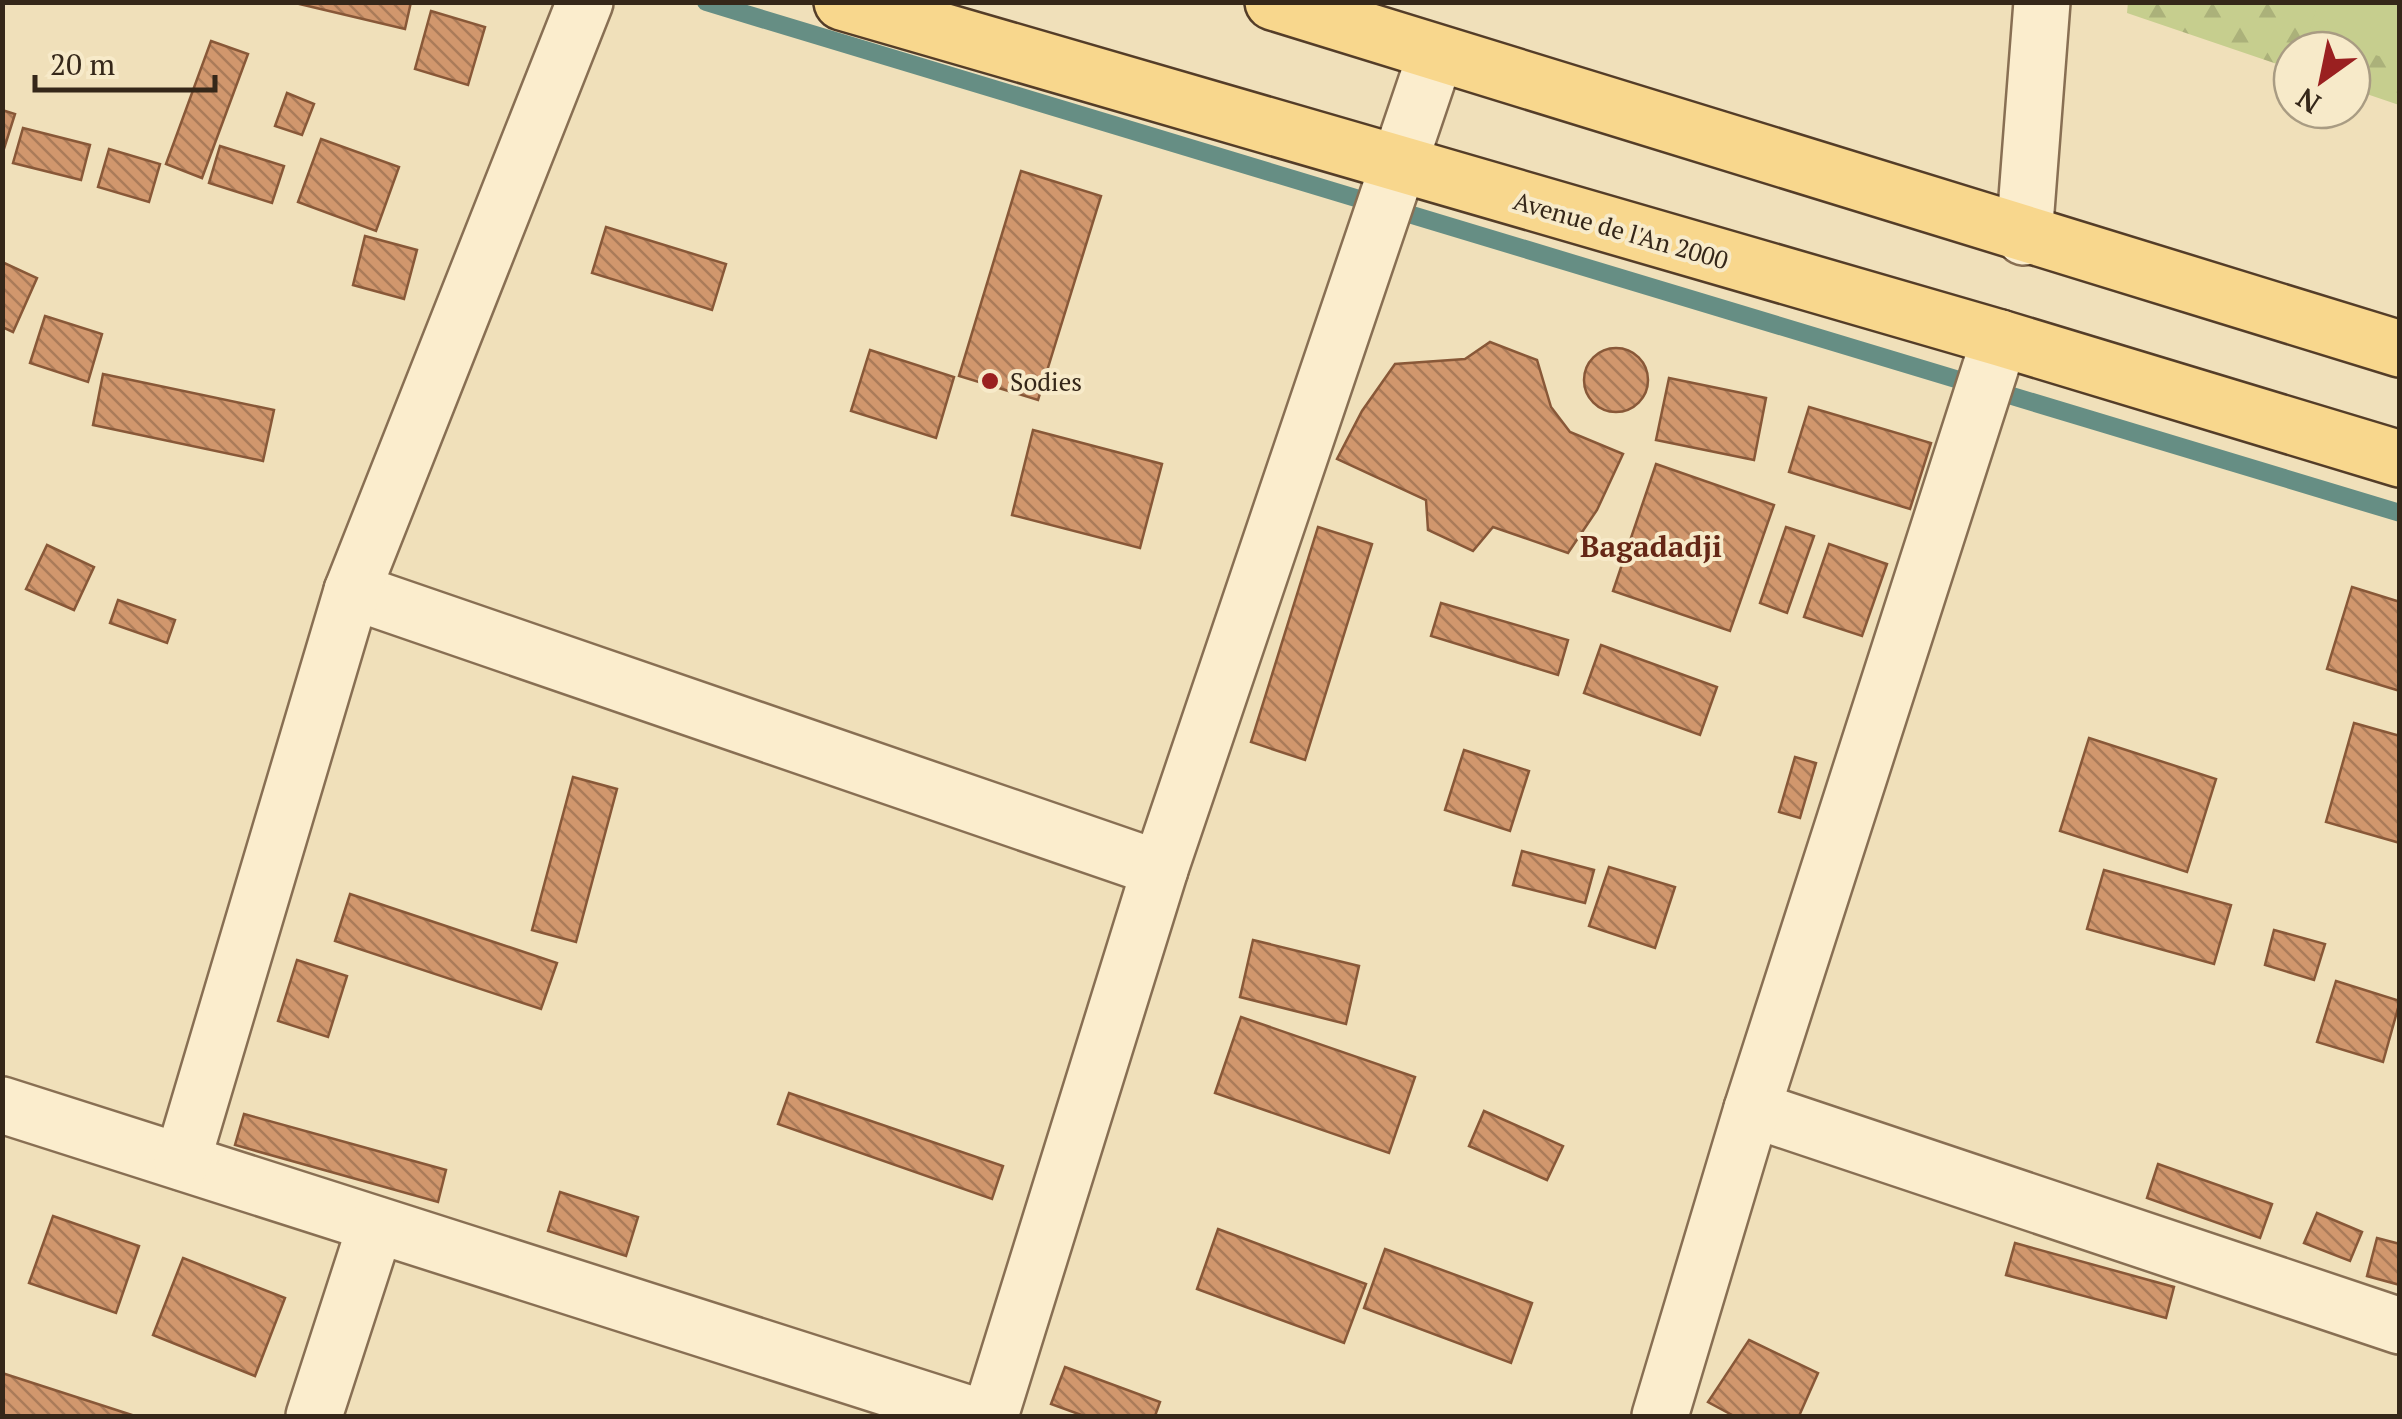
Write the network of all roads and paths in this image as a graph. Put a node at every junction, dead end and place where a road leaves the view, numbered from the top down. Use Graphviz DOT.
graph roads {
  1 [pos="585,2"];
  2 [pos="842,2"];
  3 [pos="1273,2"];
  4 [pos="2042,2"];
  5 [pos="1436,54"];
  6 [pos="1396,166"];
  7 [pos="2024,237"];
  8 [pos="2000,338"];
  9 [pos="2400,349"];
  10 [pos="2400,460"];
  11 [pos="352,591"];
  12 [pos="1160,869"];
  13 [pos="2,1105"];
  14 [pos="1752,1109"];
  15 [pos="182,1162"];
  16 [pos="376,1225"];
  17 [pos="2400,1326"];
  18 [pos="314,1416"];
  19 [pos="976,1416"];
  20 [pos="990,1416"];
  21 [pos="1660,1416"];
  1 -- 11 [label="street"];
  2 -- 6 [label="main road, Avenue de l'An 2000"];
  3 -- 5 [label="main road"];
  4 -- 7 [label="street"];
  5 -- 6 [label="street"];
  5 -- 7 [label="main road"];
  6 -- 8 [label="main road, Avenue de l'An 2000"];
  6 -- 12 [label="street"];
  7 -- 9 [label="main road"];
  8 -- 10 [label="main road, Avenue de l'An 2000"];
  8 -- 14 [label="street"];
  11 -- 12 [label="street"];
  11 -- 15 [label="street"];
  12 -- 20 [label="street"];
  13 -- 15 [label="street"];
  14 -- 17 [label="street"];
  14 -- 21 [label="street"];
  15 -- 16 [label="street"];
  16 -- 18 [label="street"];
  16 -- 19 [label="street"];
}
